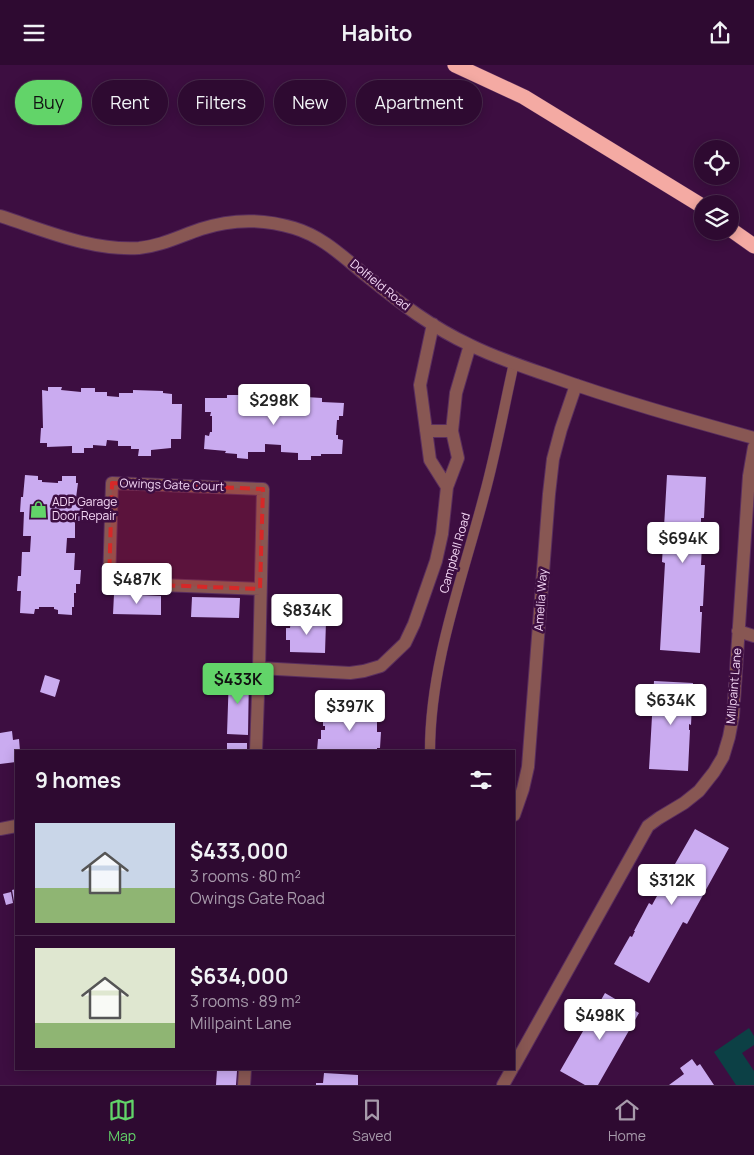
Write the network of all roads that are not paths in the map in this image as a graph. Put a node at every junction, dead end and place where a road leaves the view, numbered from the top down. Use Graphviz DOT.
graph roads {
  1 [pos="455,65"];
  2 [pos="694,202"];
  3 [pos="0,216"];
  4 [pos="739,227"];
  5 [pos="739,235"];
  6 [pos="754,236"];
  7 [pos="754,246"];
  8 [pos="433,324"];
  9 [pos="470,345"];
  10 [pos="514,363"];
  11 [pos="576,385"];
  12 [pos="426,431"];
  13 [pos="452,431"];
  14 [pos="754,438"];
  15 [pos="754,447"];
  16 [pos="447,487"];
  17 [pos="260,589"];
  18 [pos="738,631"];
  19 [pos="754,636"];
  20 [pos="259,669"];
  21 [pos="256,750"];
  22 [pos="430,750"];
  23 [pos="515,812"];
  24 [pos="15,825"];
  25 [pos="0,829"];
  26 [pos="515,1064"];
  27 [pos="245,1070"];
  28 [pos="512,1070"];
  29 [pos="244,1085"];
  30 [pos="503,1085"];
  1 -- 2 [label="highway"];
  3 -- 8 [label="street, Dolfield Road"];
  4 -- 6 [label="highway"];
  5 -- 7 [label="highway"];
  8 -- 9 [label="street, Dolfield Road"];
  8 -- 12 [label="street"];
  9 -- 10 [label="street, Dolfield Road"];
  9 -- 13 [label="street"];
  10 -- 11 [label="street, Dolfield Road"];
  10 -- 22 [label="lane, Campbell Road"];
  11 -- 14 [label="street, Dolfield Road"];
  11 -- 23 [label="street, Amelia Way"];
  12 -- 13 [label="street"];
  12 -- 16 [label="street"];
  13 -- 16 [label="street"];
  15 -- 18 [label="street, Millpaint Lane"];
  16 -- 20 [label="street"];
  17 -- 17 [label="street, Owings Gate Court"];
  17 -- 20 [label="street, Owings Gate Court"];
  18 -- 19 [label="street"];
  18 -- 26 [label="street, Millpaint Lane"];
  20 -- 21 [label="street, Owings Gate Court"];
  24 -- 25 [label="street"];
  27 -- 29 [label="street"];
  28 -- 30 [label="street, Millpaint Lane"];
}
